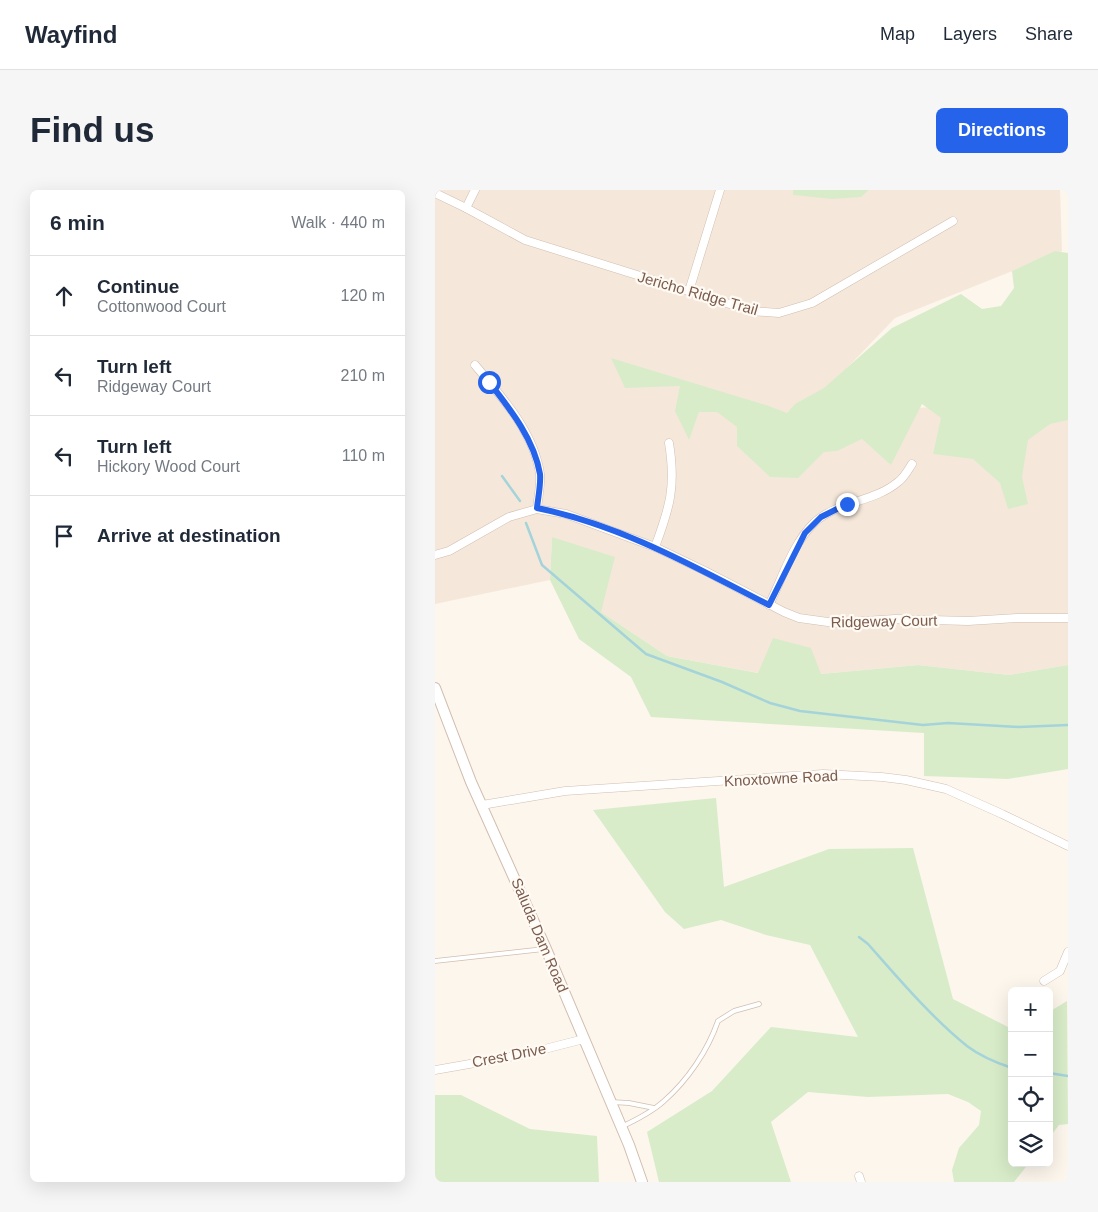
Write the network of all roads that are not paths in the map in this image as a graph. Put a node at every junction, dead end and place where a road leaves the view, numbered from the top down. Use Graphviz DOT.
graph roads {
  1 [pos="475,190"];
  2 [pos="720,190"];
  3 [pos="435,193"];
  4 [pos="466,208"];
  5 [pos="953,221"];
  6 [pos="689,291"];
  7 [pos="475,365"];
  8 [pos="669,443"];
  9 [pos="912,464"];
  10 [pos="537,508"];
  11 [pos="655,547"];
  12 [pos="435,555"];
  13 [pos="769,605"];
  14 [pos="1068,618"];
  15 [pos="435,688"];
  16 [pos="482,805"];
  17 [pos="1068,846"];
  18 [pos="546,949"];
  19 [pos="1068,952"];
  20 [pos="435,961"];
  21 [pos="1045,981"];
  22 [pos="759,1004"];
  23 [pos="584,1039"];
  24 [pos="435,1070"];
  25 [pos="610,1102"];
  26 [pos="654,1108"];
  27 [pos="621,1127"];
  28 [pos="642,1182"];
  1 -- 4 [label="street"];
  2 -- 6 [label="street"];
  3 -- 4 [label="street, Jericho Ridge Trail"];
  4 -- 6 [label="street, Jericho Ridge Trail"];
  5 -- 6 [label="street, Jericho Ridge Trail"];
  7 -- 10 [label="street"];
  8 -- 11 [label="street"];
  9 -- 13 [label="street"];
  10 -- 11 [label="street, Ridgeway Court"];
  10 -- 12 [label="street, Ridgeway Court"];
  11 -- 13 [label="street, Ridgeway Court"];
  13 -- 14 [label="street, Ridgeway Court"];
  15 -- 16 [label="street, Saluda Dam Road"];
  16 -- 17 [label="street, Knoxtowne Road"];
  16 -- 18 [label="street, Saluda Dam Road"];
  18 -- 20 [label="lane"];
  18 -- 23 [label="street, Saluda Dam Road"];
  19 -- 21 [label="street"];
  22 -- 26 [label="lane"];
  23 -- 24 [label="street, Crest Drive"];
  23 -- 25 [label="street, Saluda Dam Road"];
  25 -- 26 [label="lane"];
  25 -- 27 [label="street, Saluda Dam Road"];
  26 -- 27 [label="lane"];
  27 -- 28 [label="street, Saluda Dam Road"];
}
